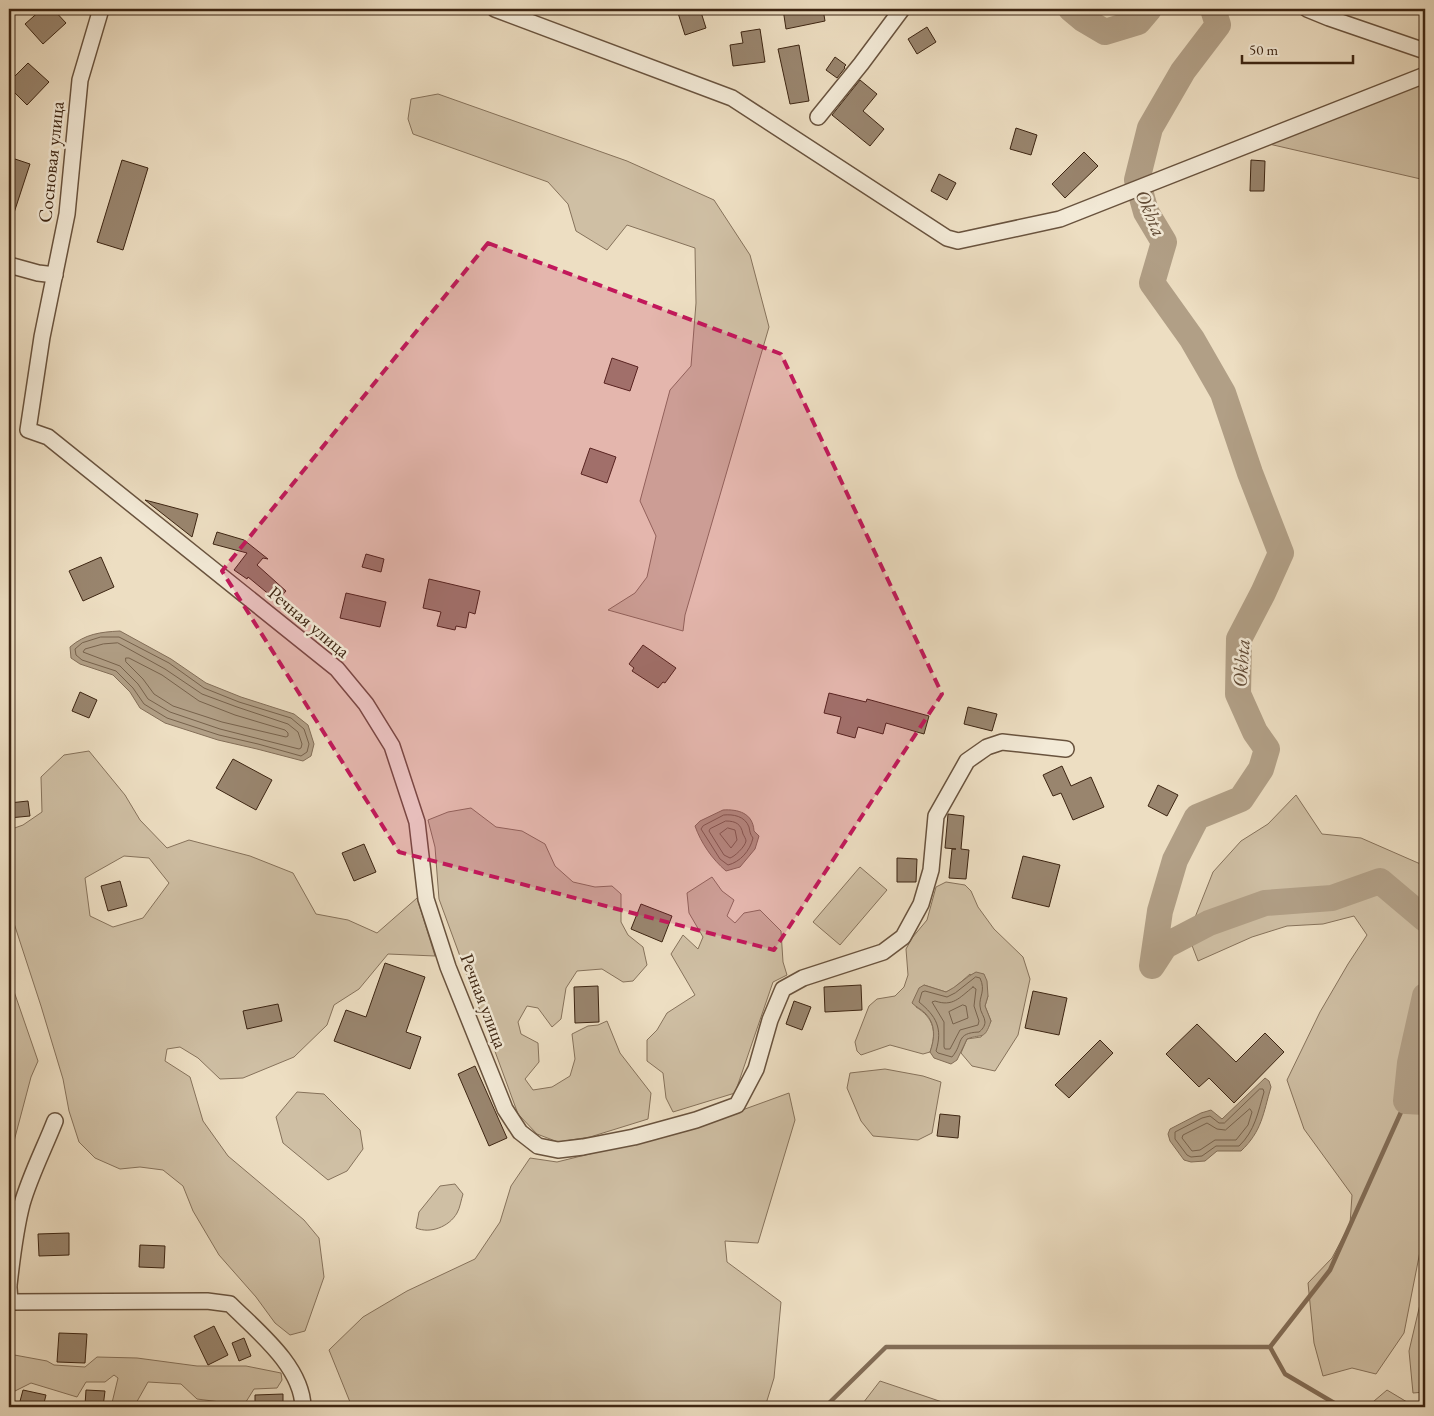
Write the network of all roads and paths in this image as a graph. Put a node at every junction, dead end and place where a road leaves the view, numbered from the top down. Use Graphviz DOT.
graph roads {
  1 [pos="100,9"];
  2 [pos="495,9"];
  3 [pos="902,9"];
  4 [pos="1307,9"];
  5 [pos="1425,51"];
  6 [pos="1425,75"];
  7 [pos="818,117"];
  8 [pos="9,265"];
  9 [pos="55,275"];
  10 [pos="1066,749"];
  11 [pos="55,1121"];
  12 [pos="9,1286"];
  13 [pos="303,1407"];
  1 -- 9 [label="street, Сосновая улица"];
  2 -- 6 [label="street"];
  3 -- 7 [label="street"];
  4 -- 5 [label="street"];
  8 -- 9 [label="street"];
  9 -- 10 [label="street, Речная улица"];
  11 -- 12 [label="street"];
  12 -- 13 [label="street"];
}
